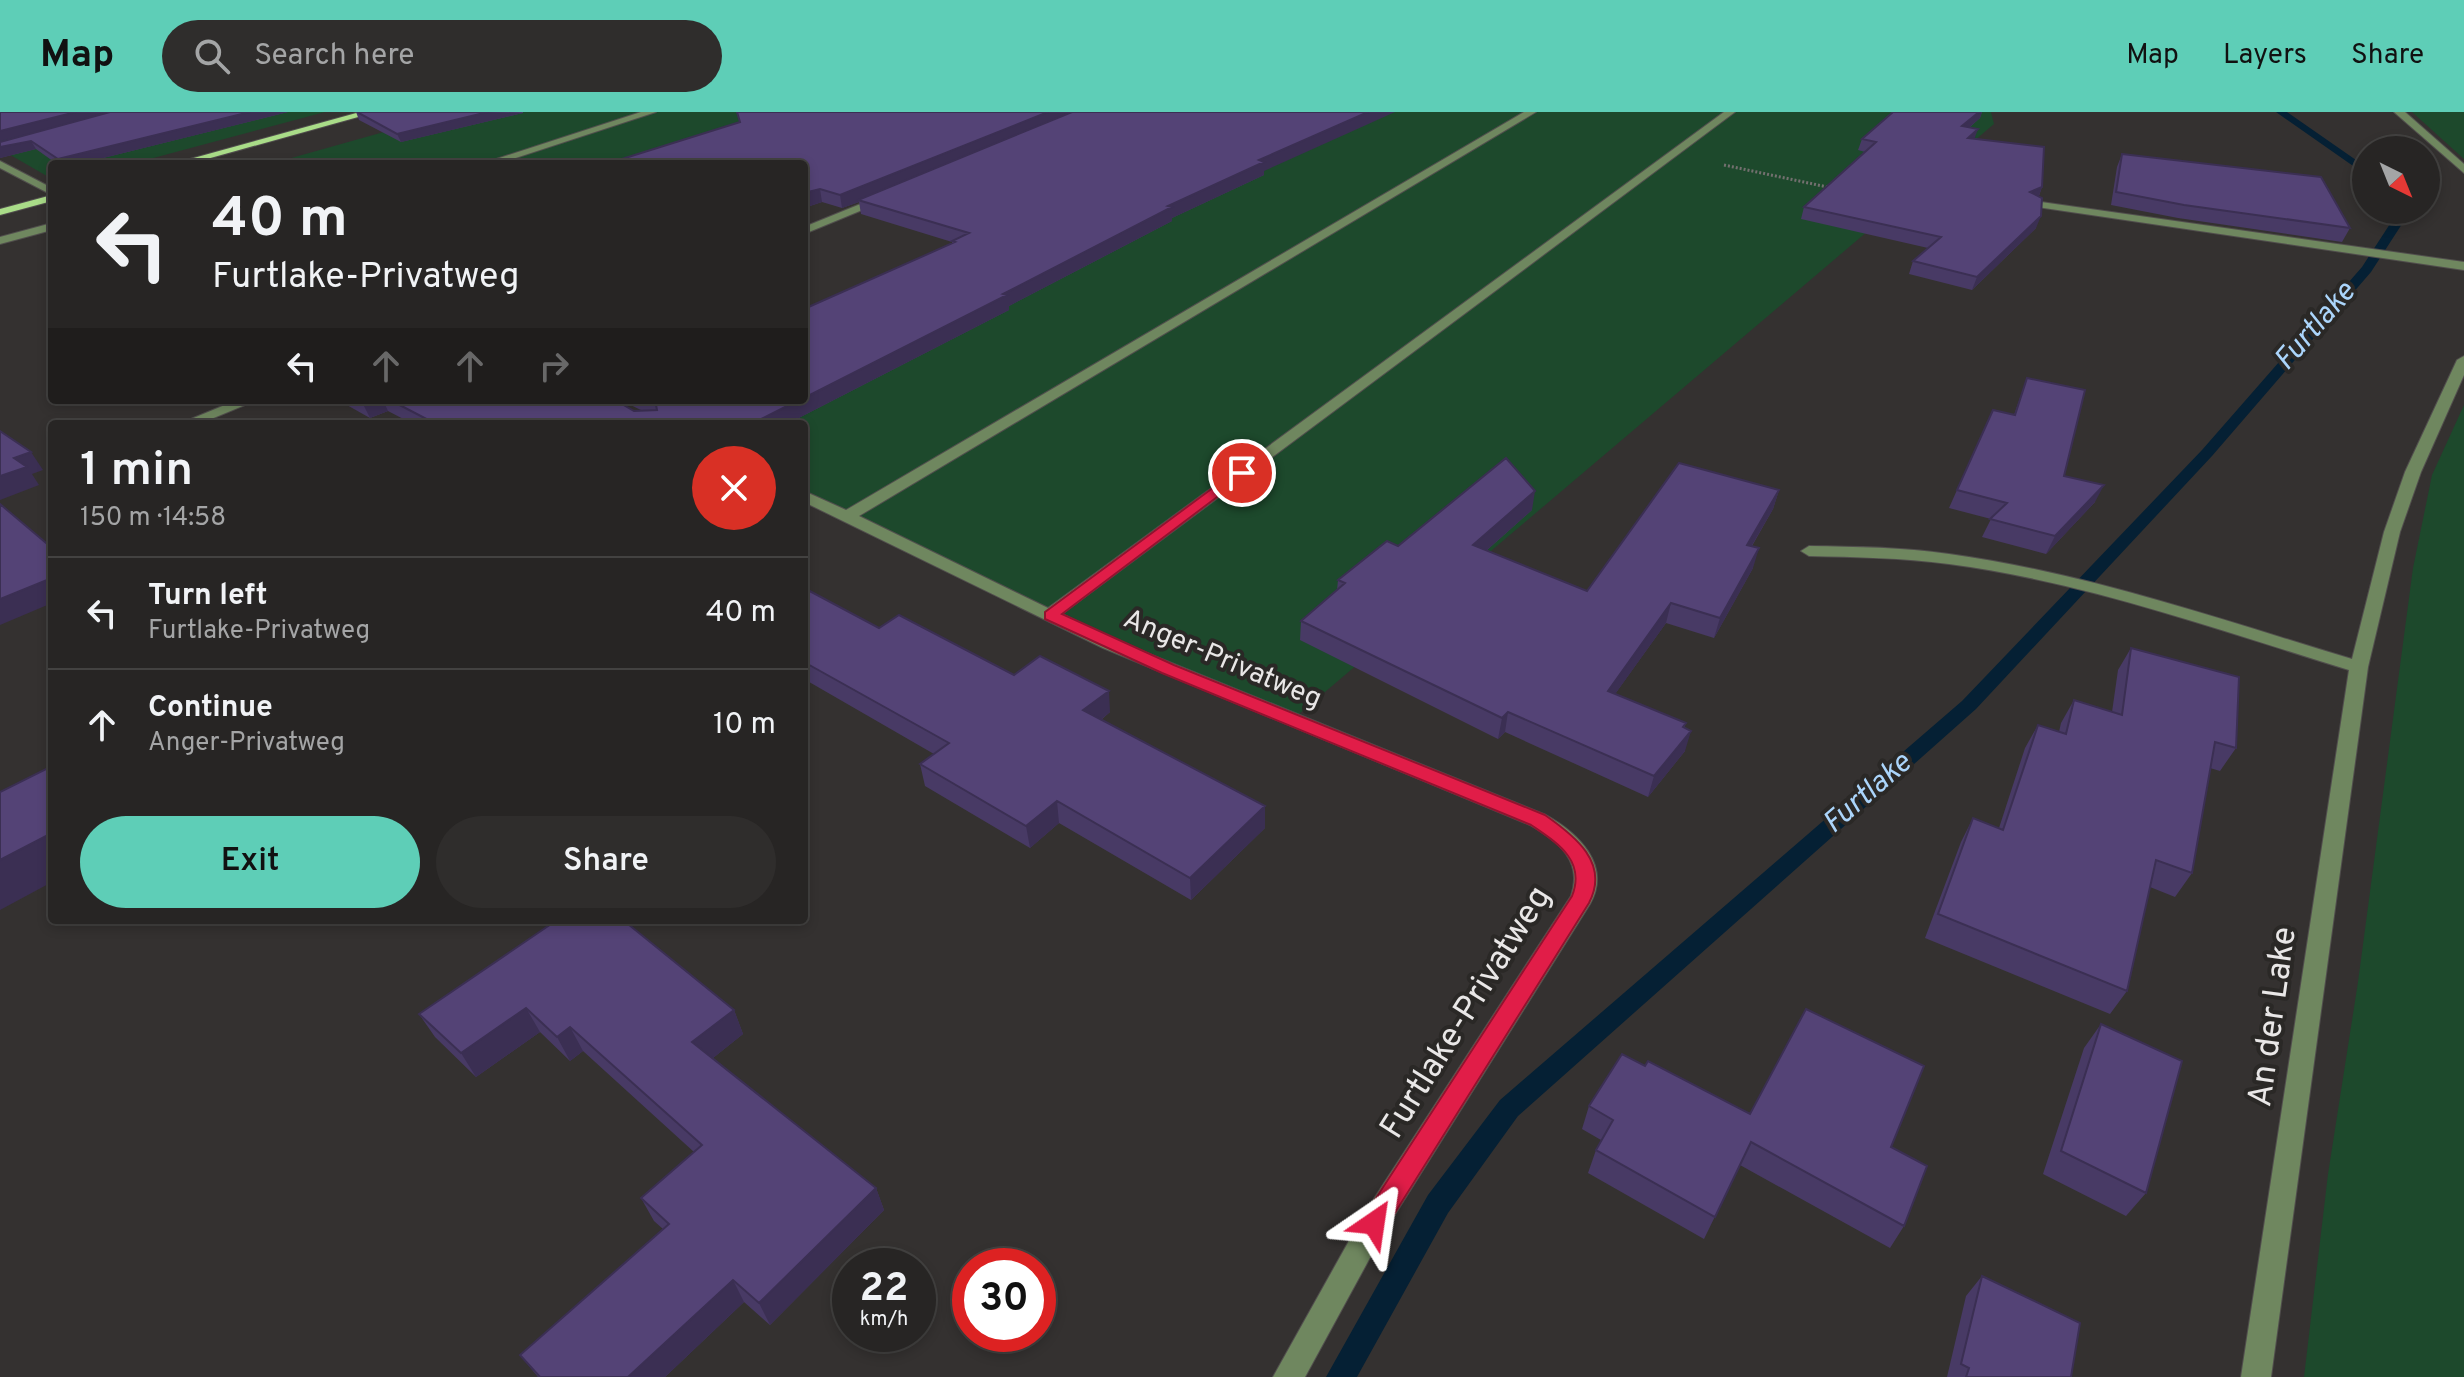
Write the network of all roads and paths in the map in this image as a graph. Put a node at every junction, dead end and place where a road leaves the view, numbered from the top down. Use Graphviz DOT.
graph roads {
  1 [pos="371,112"];
  2 [pos="651,112"];
  3 [pos="1531,112"];
  4 [pos="1730,112"];
  5 [pos="2399,112"];
  6 [pos="1673,154"];
  7 [pos="192,160"];
  8 [pos="499,160"];
  9 [pos="0,164"];
  10 [pos="2464,170"];
  11 [pos="1842,190"];
  12 [pos="48,193"];
  13 [pos="891,195"];
  14 [pos="48,196"];
  15 [pos="2034,204"];
  16 [pos="0,212"];
  17 [pos="48,227"];
  18 [pos="808,229"];
  19 [pos="0,241"];
  20 [pos="2464,266"];
  21 [pos="2464,360"];
  22 [pos="239,404"];
  23 [pos="197,420"];
  24 [pos="808,498"];
  25 [pos="848,516"];
  26 [pos="1809,551"];
  27 [pos="1050,615"];
  28 [pos="2359,667"];
  29 [pos="1538,820"];
  30 [pos="1288,1377"];
  31 [pos="2256,1377"];
  1 -- 7 [label="main road"];
  2 -- 8 [label="street"];
  3 -- 25 [label="street"];
  4 -- 6 [label="street"];
  5 -- 10 [label="street"];
  6 -- 11 [label="path"];
  6 -- 27 [label="street"];
  9 -- 12 [label="street"];
  13 -- 18 [label="street"];
  14 -- 16 [label="main road"];
  15 -- 20 [label="street"];
  17 -- 19 [label="street"];
  21 -- 28 [label="street, An der Lake"];
  22 -- 23 [label="street"];
  24 -- 25 [label="street, Anger-Privatweg"];
  25 -- 27 [label="street, Anger-Privatweg"];
  26 -- 28 [label="street"];
  27 -- 29 [label="street, Anger-Privatweg"];
  28 -- 31 [label="street, An der Lake"];
  29 -- 30 [label="street, Furtlake-Privatweg"];
}
